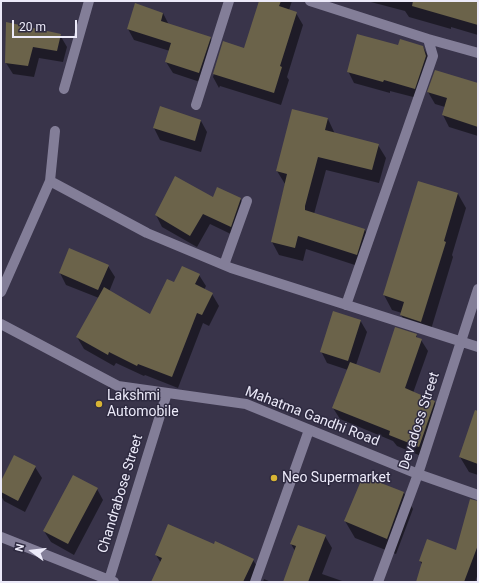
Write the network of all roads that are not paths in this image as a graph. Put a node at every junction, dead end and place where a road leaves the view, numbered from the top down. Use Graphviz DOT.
graph roads {
  1 [pos="89,1"];
  2 [pos="229,1"];
  3 [pos="310,1"];
  4 [pos="428,39"];
  5 [pos="478,53"];
  6 [pos="64,90"];
  7 [pos="196,105"];
  8 [pos="55,131"];
  9 [pos="50,180"];
  10 [pos="246,201"];
  11 [pos="224,265"];
  12 [pos="478,289"];
  13 [pos="1,292"];
  14 [pos="346,305"];
  15 [pos="1,324"];
  16 [pos="461,341"];
  17 [pos="478,347"];
  18 [pos="167,393"];
  19 [pos="309,430"];
  20 [pos="418,474"];
  21 [pos="478,495"];
  22 [pos="1,537"];
  23 [pos="111,581"];
  24 [pos="255,582"];
  25 [pos="378,582"];
  1 -- 6 [label="street"];
  2 -- 7 [label="street"];
  3 -- 4 [label="street"];
  4 -- 5 [label="street"];
  4 -- 14 [label="street"];
  8 -- 9 [label="street"];
  9 -- 11 [label="street"];
  9 -- 13 [label="street"];
  10 -- 11 [label="street"];
  11 -- 14 [label="street"];
  12 -- 16 [label="street, Devadoss Street"];
  14 -- 16 [label="street"];
  15 -- 18 [label="street, Mahatma Gandhi Road"];
  16 -- 17 [label="street"];
  16 -- 20 [label="street, Devadoss Street"];
  18 -- 19 [label="street, Mahatma Gandhi Road"];
  18 -- 23 [label="street, Chandrabose Street"];
  19 -- 20 [label="street, Mahatma Gandhi Road"];
  19 -- 24 [label="street"];
  20 -- 21 [label="street, Mahatma Gandhi Road"];
  20 -- 25 [label="street, Devadoss Street"];
  22 -- 23 [label="street"];
}
